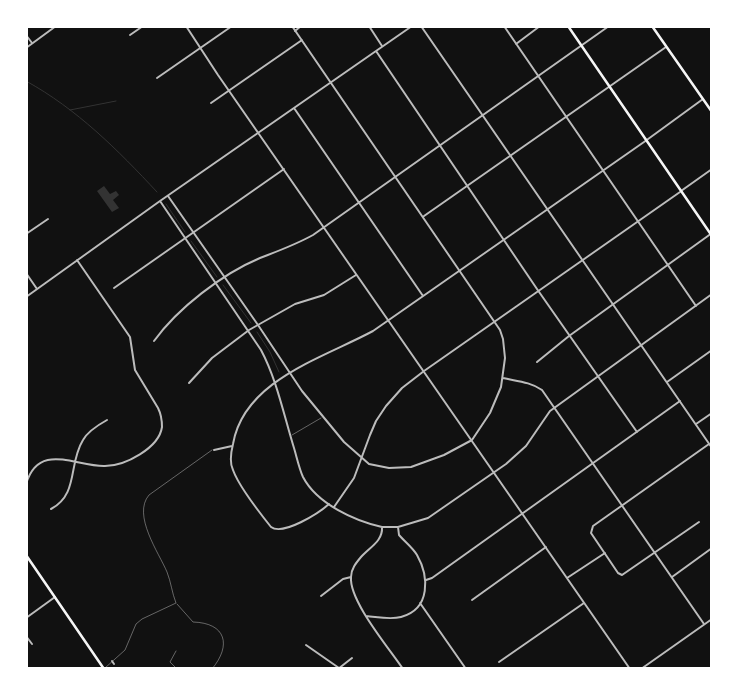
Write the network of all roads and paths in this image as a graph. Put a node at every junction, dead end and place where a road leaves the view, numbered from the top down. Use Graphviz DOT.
graph roads {
  1 [pos="56,26"];
  2 [pos="142,26"];
  3 [pos="186,26"];
  4 [pos="232,26"];
  5 [pos="292,26"];
  6 [pos="301,26"];
  7 [pos="369,26"];
  8 [pos="412,26"];
  9 [pos="421,26"];
  10 [pos="504,26"];
  11 [pos="540,26"];
  12 [pos="568,26"];
  13 [pos="609,26"];
  14 [pos="652,26"];
  15 [pos="295,30"];
  16 [pos="26,35"];
  17 [pos="130,35"];
  18 [pos="302,40"];
  19 [pos="32,43"];
  20 [pos="516,44"];
  21 [pos="382,46"];
  22 [pos="581,46"];
  23 [pos="666,47"];
  24 [pos="26,48"];
  25 [pos="200,48"];
  26 [pos="376,51"];
  27 [pos="538,76"];
  28 [pos="157,78"];
  29 [pos="331,83"];
  30 [pos="609,87"];
  31 [pos="229,90"];
  32 [pos="703,99"];
  33 [pos="211,103"];
  34 [pos="294,108"];
  35 [pos="712,112"];
  36 [pos="482,115"];
  37 [pos="566,117"];
  38 [pos="258,133"];
  39 [pos="646,140"];
  40 [pos="439,145"];
  41 [pos="510,156"];
  42 [pos="284,169"];
  43 [pos="712,169"];
  44 [pos="603,170"];
  45 [pos="396,176"];
  46 [pos="466,185"];
  47 [pos="680,192"];
  48 [pos="168,196"];
  49 [pos="160,201"];
  50 [pos="358,202"];
  51 [pos="547,210"];
  52 [pos="423,216"];
  53 [pos="48,219"];
  54 [pos="638,222"];
  55 [pos="324,226"];
  56 [pos="194,233"];
  57 [pos="26,234"];
  58 [pos="711,235"];
  59 [pos="185,238"];
  60 [pos="503,240"];
  61 [pos="77,260"];
  62 [pos="583,261"];
  63 [pos="667,265"];
  64 [pos="460,271"];
  65 [pos="26,273"];
  66 [pos="356,275"];
  67 [pos="225,278"];
  68 [pos="216,284"];
  69 [pos="114,288"];
  70 [pos="37,289"];
  71 [pos="538,292"];
  72 [pos="712,294"];
  73 [pos="26,296"];
  74 [pos="423,296"];
  75 [pos="612,305"];
  76 [pos="696,306"];
  77 [pos="389,320"];
  78 [pos="495,321"];
  79 [pos="258,325"];
  80 [pos="249,330"];
  81 [pos="569,336"];
  82 [pos="154,341"];
  83 [pos="641,345"];
  84 [pos="712,350"];
  85 [pos="536,362"];
  86 [pos="424,371"];
  87 [pos="290,374"];
  88 [pos="597,376"];
  89 [pos="503,378"];
  90 [pos="667,382"];
  91 [pos="189,383"];
  92 [pos="274,383"];
  93 [pos="680,402"];
  94 [pos="554,408"];
  95 [pos="712,413"];
  96 [pos="323,417"];
  97 [pos="107,420"];
  98 [pos="696,424"];
  99 [pos="638,432"];
  100 [pos="290,436"];
  101 [pos="472,440"];
  102 [pos="709,444"];
  103 [pos="232,446"];
  104 [pos="712,448"];
  105 [pos="214,450"];
  106 [pos="361,458"];
  107 [pos="75,461"];
  108 [pos="593,463"];
  109 [pos="494,471"];
  110 [pos="26,484"];
  111 [pos="329,504"];
  112 [pos="623,506"];
  113 [pos="334,507"];
  114 [pos="51,509"];
  115 [pos="523,514"];
  116 [pos="699,522"];
  117 [pos="382,527"];
  118 [pos="398,527"];
  119 [pos="546,547"];
  120 [pos="712,548"];
  121 [pos="605,553"];
  122 [pos="655,553"];
  123 [pos="26,555"];
  124 [pos="350,577"];
  125 [pos="672,577"];
  126 [pos="567,578"];
  127 [pos="426,580"];
  128 [pos="321,596"];
  129 [pos="56,597"];
  130 [pos="472,600"];
  131 [pos="176,603"];
  132 [pos="420,603"];
  133 [pos="584,603"];
  134 [pos="366,616"];
  135 [pos="26,618"];
  136 [pos="712,619"];
  137 [pos="704,624"];
  138 [pos="26,636"];
  139 [pos="32,644"];
  140 [pos="306,645"];
  141 [pos="176,651"];
  142 [pos="352,658"];
  143 [pos="499,662"];
  144 [pos="338,668"];
  145 [pos="104,669"];
  146 [pos="177,669"];
  147 [pos="212,669"];
  148 [pos="403,669"];
  149 [pos="466,669"];
  150 [pos="630,669"];
  151 [pos="641,669"];
  1 -- 19 [label="street"];
  2 -- 17 [label="street"];
  3 -- 25 [label="street"];
  4 -- 25 [label="street"];
  5 -- 15 [label="street"];
  6 -- 15 [label="street"];
  7 -- 21 [label="street"];
  8 -- 21 [label="street"];
  9 -- 36 [label="street"];
  10 -- 20 [label="street"];
  11 -- 20 [label="street"];
  12 -- 22 [label="main road"];
  13 -- 22 [label="street"];
  14 -- 23 [label="main road"];
  15 -- 18 [label="street"];
  16 -- 19 [label="street"];
  18 -- 29 [label="street"];
  18 -- 31 [label="street"];
  19 -- 24 [label="street"];
  20 -- 27 [label="street"];
  21 -- 26 [label="street"];
  22 -- 27 [label="street"];
  22 -- 30 [label="main road"];
  23 -- 30 [label="street"];
  23 -- 32 [label="main road"];
  25 -- 28 [label="street"];
  25 -- 31 [label="street"];
  26 -- 29 [label="street"];
  26 -- 40 [label="street"];
  27 -- 36 [label="street"];
  27 -- 37 [label="street"];
  29 -- 34 [label="street"];
  29 -- 45 [label="street"];
  30 -- 37 [label="street"];
  30 -- 39 [label="main road"];
  31 -- 33 [label="street"];
  31 -- 38 [label="street"];
  32 -- 35 [label="main road"];
  32 -- 39 [label="street"];
  34 -- 38 [label="street"];
  34 -- 50 [label="street"];
  36 -- 40 [label="street"];
  36 -- 41 [label="street"];
  37 -- 41 [label="street"];
  37 -- 44 [label="street"];
  38 -- 42 [label="street"];
  38 -- 48 [label="street"];
  39 -- 44 [label="street"];
  39 -- 47 [label="main road"];
  40 -- 45 [label="street"];
  40 -- 46 [label="street"];
  41 -- 46 [label="street"];
  41 -- 51 [label="street"];
  42 -- 55 [label="street"];
  42 -- 56 [label="street"];
  43 -- 47 [label="street"];
  44 -- 51 [label="street"];
  44 -- 54 [label="street"];
  45 -- 50 [label="street"];
  45 -- 52 [label="street"];
  46 -- 52 [label="street"];
  46 -- 60 [label="street"];
  47 -- 54 [label="street"];
  47 -- 58 [label="main road"];
  48 -- 49 [label="street"];
  48 -- 56 [label="street"];
  49 -- 59 [label="street"];
  49 -- 61 [label="street"];
  50 -- 55 [label="street"];
  50 -- 74 [label="street"];
  51 -- 60 [label="street"];
  51 -- 62 [label="street"];
  52 -- 64 [label="street"];
  53 -- 57 [label="street"];
  54 -- 62 [label="street"];
  54 -- 63 [label="street"];
  55 -- 66 [label="street"];
  55 -- 67 [label="street"];
  56 -- 59 [label="street"];
  56 -- 67 [label="street"];
  58 -- 63 [label="street"];
  59 -- 68 [label="street"];
  59 -- 69 [label="street"];
  60 -- 64 [label="street"];
  60 -- 71 [label="street"];
  61 -- 70 [label="street"];
  61 -- 107 [label="street"];
  62 -- 71 [label="street"];
  62 -- 75 [label="street"];
  63 -- 75 [label="street"];
  63 -- 76 [label="street"];
  64 -- 74 [label="street"];
  64 -- 78 [label="street"];
  65 -- 70 [label="street"];
  66 -- 77 [label="street"];
  66 -- 79 [label="street"];
  67 -- 68 [label="street"];
  67 -- 79 [label="street"];
  68 -- 80 [label="street"];
  68 -- 82 [label="street"];
  70 -- 73 [label="street"];
  71 -- 78 [label="street"];
  71 -- 81 [label="street"];
  72 -- 76 [label="street"];
  74 -- 77 [label="street"];
  75 -- 81 [label="street"];
  75 -- 83 [label="street"];
  76 -- 83 [label="street"];
  77 -- 86 [label="street"];
  77 -- 87 [label="street"];
  78 -- 86 [label="street"];
  78 -- 89 [label="street"];
  79 -- 80 [label="street"];
  79 -- 87 [label="street"];
  80 -- 91 [label="street"];
  80 -- 92 [label="street"];
  81 -- 85 [label="street"];
  81 -- 88 [label="street"];
  83 -- 88 [label="street"];
  83 -- 90 [label="street"];
  84 -- 90 [label="street"];
  86 -- 101 [label="street"];
  86 -- 106 [label="street"];
  87 -- 92 [label="street"];
  87 -- 96 [label="street"];
  88 -- 94 [label="street"];
  88 -- 99 [label="street"];
  89 -- 94 [label="street"];
  89 -- 101 [label="street"];
  90 -- 93 [label="street"];
  92 -- 100 [label="street"];
  92 -- 103 [label="street"];
  93 -- 98 [label="street"];
  93 -- 99 [label="street"];
  94 -- 108 [label="street"];
  94 -- 109 [label="street"];
  95 -- 98 [label="street"];
  96 -- 100 [label="lane"];
  96 -- 106 [label="street"];
  97 -- 107 [label="street"];
  98 -- 102 [label="street"];
  99 -- 108 [label="street"];
  100 -- 111 [label="street"];
  101 -- 106 [label="street"];
  101 -- 109 [label="street"];
  102 -- 104 [label="street"];
  102 -- 112 [label="street"];
  103 -- 105 [label="street"];
  103 -- 111 [label="street"];
  105 -- 131 [label="lane"];
  106 -- 113 [label="street"];
  107 -- 110 [label="street"];
  107 -- 114 [label="street"];
  108 -- 112 [label="street"];
  108 -- 115 [label="street"];
  109 -- 115 [label="street"];
  109 -- 118 [label="street"];
  111 -- 113 [label="street"];
  112 -- 121 [label="street"];
  112 -- 122 [label="street"];
  113 -- 117 [label="street"];
  115 -- 119 [label="street"];
  115 -- 127 [label="street"];
  116 -- 122 [label="street"];
  117 -- 118 [label="street"];
  117 -- 124 [label="street"];
  118 -- 127 [label="street"];
  119 -- 126 [label="street"];
  119 -- 130 [label="street"];
  120 -- 125 [label="street"];
  121 -- 122 [label="street"];
  121 -- 126 [label="street"];
  122 -- 125 [label="street"];
  123 -- 129 [label="main road"];
  124 -- 128 [label="street"];
  124 -- 134 [label="street"];
  125 -- 137 [label="street"];
  126 -- 133 [label="street"];
  127 -- 132 [label="street"];
  129 -- 135 [label="street"];
  129 -- 145 [label="main road"];
  131 -- 145 [label="lane"];
  131 -- 147 [label="lane"];
  132 -- 134 [label="street"];
  132 -- 149 [label="street"];
  133 -- 143 [label="street"];
  133 -- 150 [label="street"];
  134 -- 148 [label="street"];
  136 -- 137 [label="street"];
  137 -- 151 [label="street"];
  138 -- 139 [label="street"];
  140 -- 144 [label="street"];
  141 -- 146 [label="lane"];
  142 -- 144 [label="street"];
}
